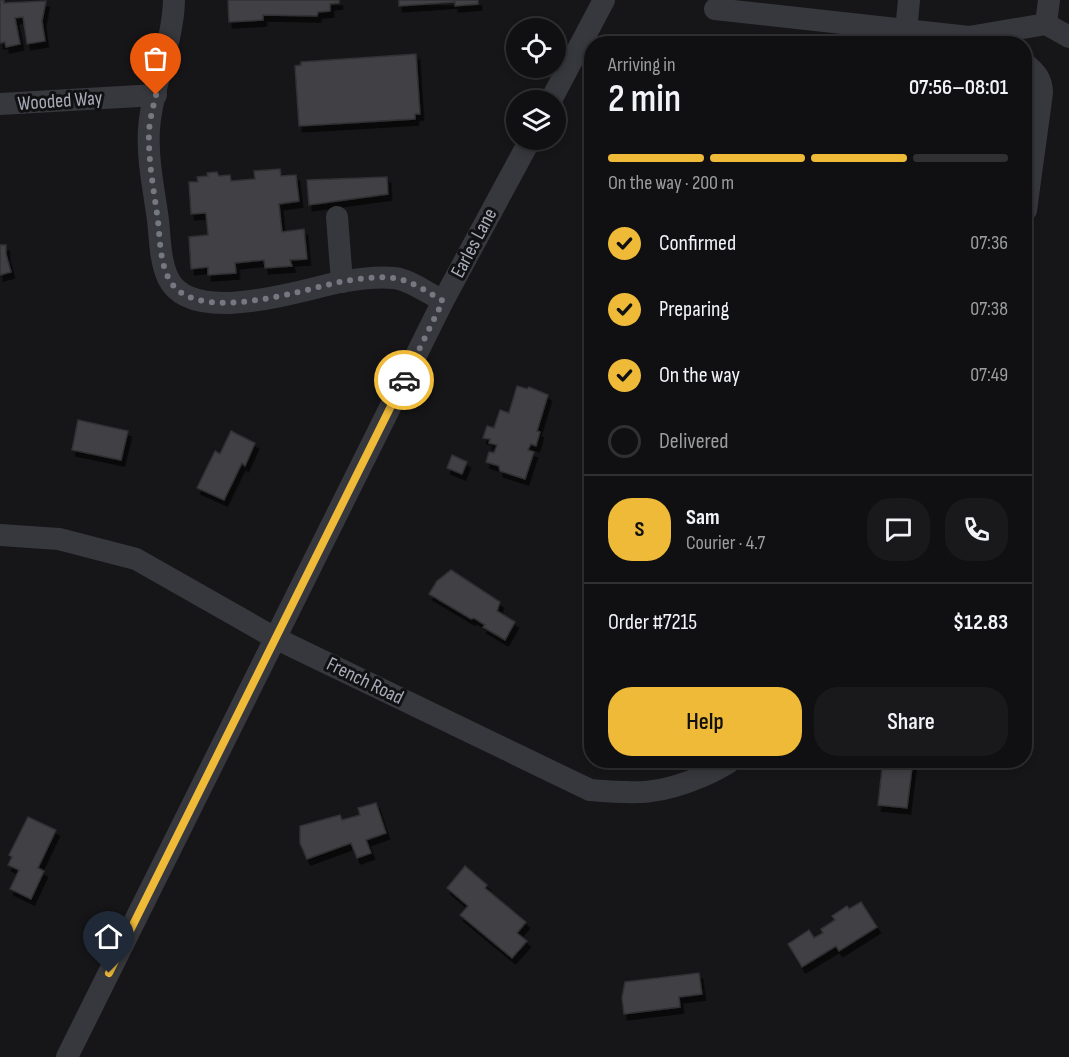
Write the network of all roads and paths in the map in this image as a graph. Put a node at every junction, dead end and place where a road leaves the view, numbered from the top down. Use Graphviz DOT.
graph roads {
  1 [pos="174,0"];
  2 [pos="604,0"];
  3 [pos="909,0"];
  4 [pos="1049,0"];
  5 [pos="715,9"];
  6 [pos="1046,24"];
  7 [pos="906,31"];
  8 [pos="585,36"];
  9 [pos="945,36"];
  10 [pos="994,36"];
  11 [pos="1069,37"];
  12 [pos="584,38"];
  13 [pos="1032,68"];
  14 [pos="556,90"];
  15 [pos="156,95"];
  16 [pos="0,104"];
  17 [pos="525,150"];
  18 [pos="1032,162"];
  19 [pos="337,218"];
  20 [pos="342,282"];
  21 [pos="443,301"];
  22 [pos="0,535"];
  23 [pos="275,638"];
  24 [pos="721,768"];
  25 [pos="67,1057"];
  1 -- 15 [label="street"];
  2 -- 8 [label="street"];
  3 -- 7 [label="street"];
  4 -- 6 [label="street"];
  5 -- 7 [label="street"];
  6 -- 10 [label="street"];
  6 -- 11 [label="street"];
  7 -- 9 [label="street"];
  12 -- 14 [label="street"];
  13 -- 18 [label="street"];
  15 -- 16 [label="street, Wooded Way"];
  15 -- 20 [label="street"];
  17 -- 21 [label="street, Earles Lane"];
  19 -- 20 [label="street"];
  20 -- 21 [label="street"];
  21 -- 23 [label="street, Earles Lane"];
  22 -- 23 [label="street, French Road"];
  23 -- 24 [label="street, French Road"];
  23 -- 25 [label="street, Earles Lane"];
}
